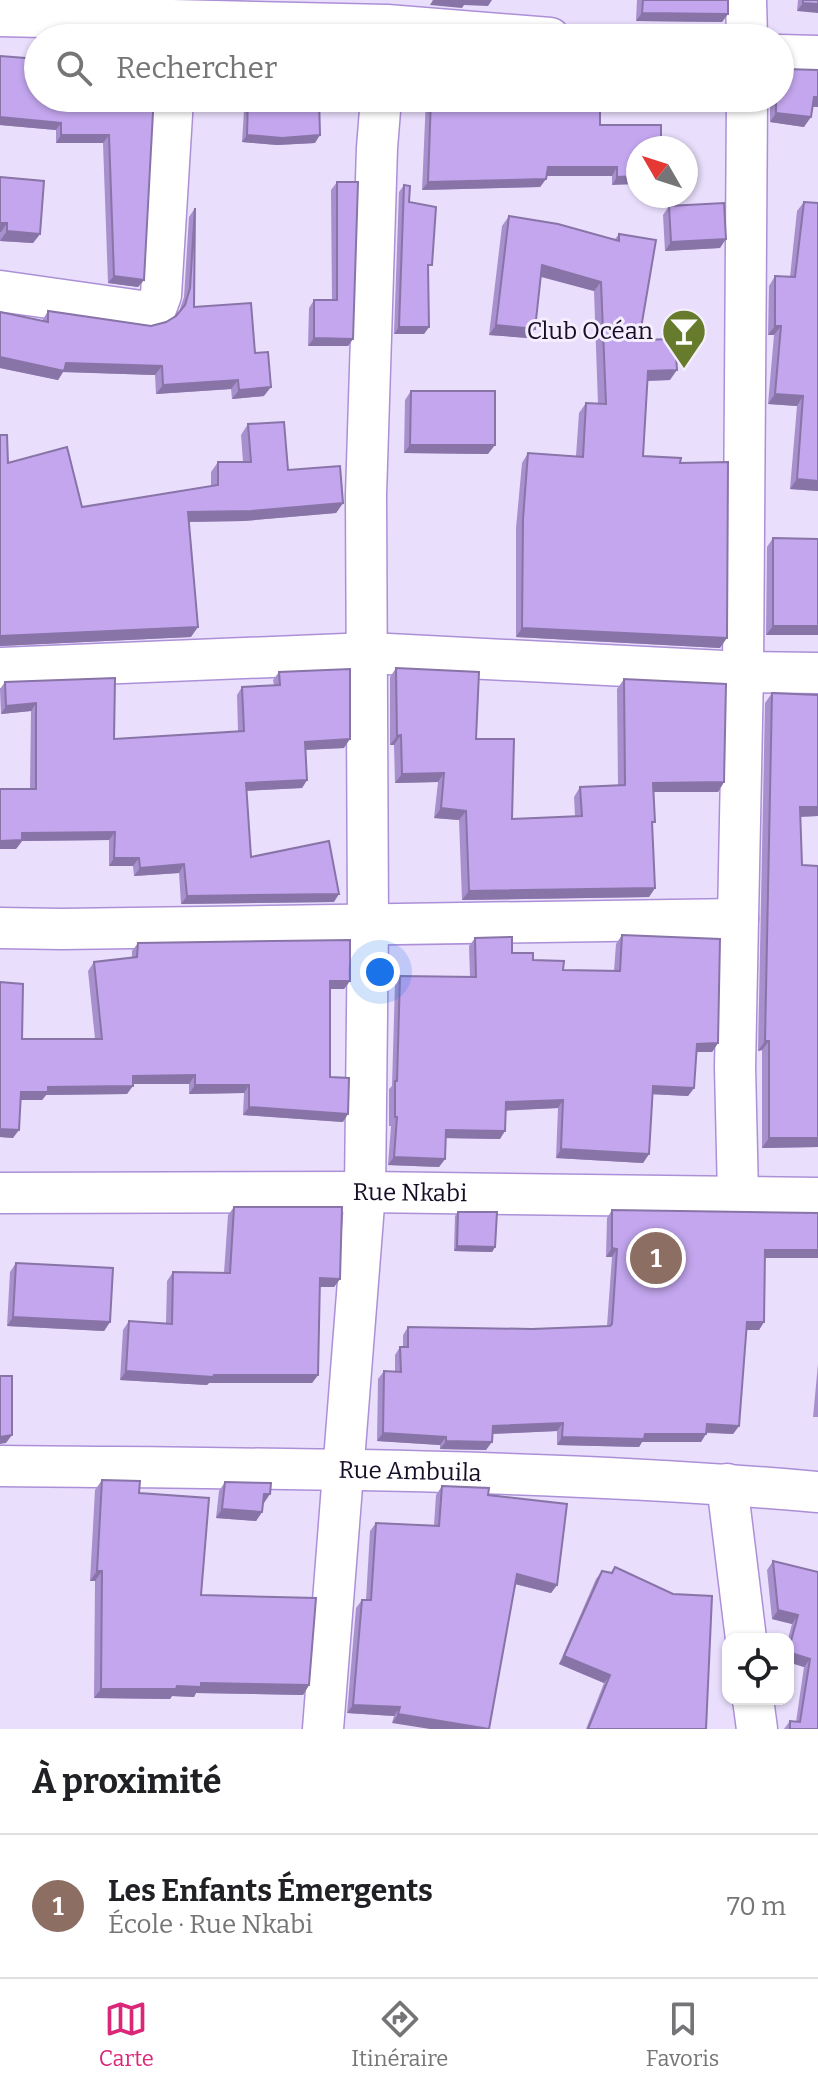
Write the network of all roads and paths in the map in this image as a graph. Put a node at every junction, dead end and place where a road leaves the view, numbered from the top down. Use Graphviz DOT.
graph roads {
  1 [pos="746,0"];
  2 [pos="0,16"];
  3 [pos="387,21"];
  4 [pos="108,24"];
  5 [pos="308,24"];
  6 [pos="416,24"];
  7 [pos="747,24"];
  8 [pos="794,55"];
  9 [pos="818,56"];
  10 [pos="172,112"];
  11 [pos="380,112"];
  12 [pos="747,112"];
  13 [pos="0,291"];
  14 [pos="369,653"];
  15 [pos="0,668"];
  16 [pos="743,672"];
  17 [pos="818,673"];
  18 [pos="738,919"];
  19 [pos="368,924"];
  20 [pos="0,928"];
  21 [pos="365,1192"];
  22 [pos="0,1193"];
  23 [pos="738,1195"];
  24 [pos="818,1198"];
  25 [pos="0,1466"];
  26 [pos="345,1469"];
  27 [pos="727,1484"];
  28 [pos="818,1492"];
  29 [pos="745,1633"];
  30 [pos="754,1705"];
  31 [pos="323,1729"];
  32 [pos="757,1729"];
  1 -- 7 [label="street"];
  2 -- 4 [label="street"];
  3 -- 5 [label="street"];
  3 -- 6 [label="street"];
  8 -- 9 [label="street"];
  10 -- 13 [label="street"];
  11 -- 14 [label="street"];
  12 -- 16 [label="street"];
  14 -- 15 [label="street"];
  14 -- 16 [label="street"];
  14 -- 19 [label="street"];
  16 -- 17 [label="street"];
  16 -- 18 [label="street"];
  18 -- 19 [label="street"];
  18 -- 23 [label="street"];
  19 -- 20 [label="street"];
  19 -- 21 [label="street"];
  21 -- 22 [label="street, Rue Nkabi"];
  21 -- 23 [label="street, Rue Nkabi"];
  21 -- 26 [label="street"];
  23 -- 24 [label="street, Rue Nkabi"];
  25 -- 26 [label="street, Rue Ambuila"];
  26 -- 27 [label="street, Rue Ambuila"];
  26 -- 31 [label="street"];
  27 -- 28 [label="street, Rue Ambuila"];
  27 -- 29 [label="street"];
  30 -- 32 [label="street"];
}
